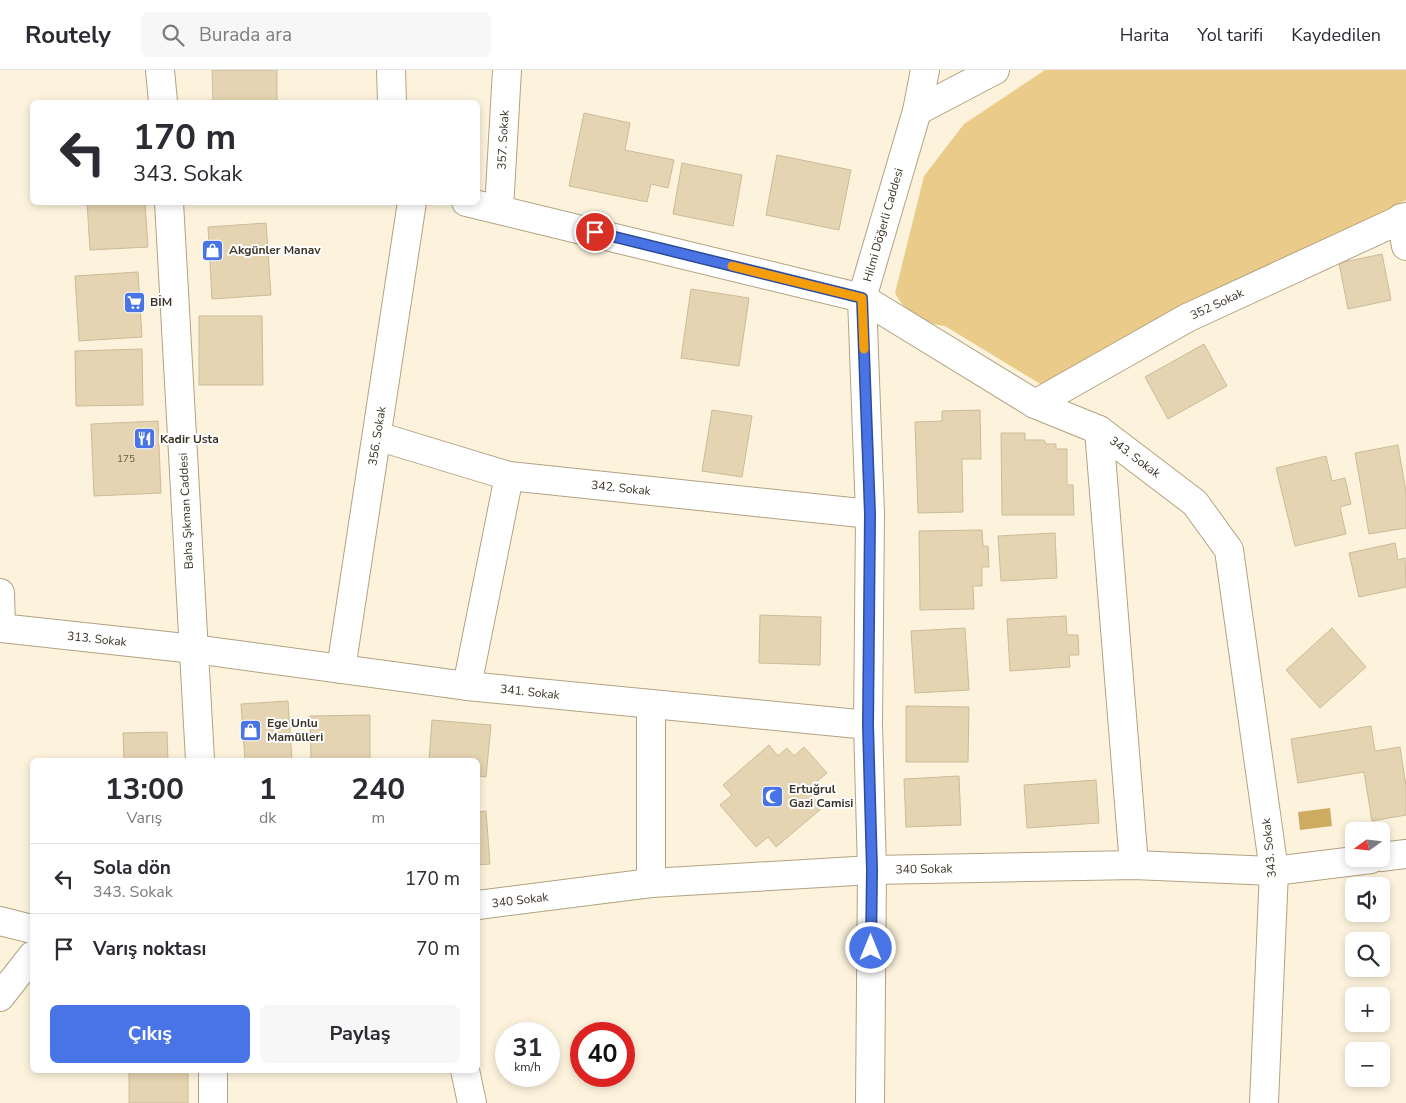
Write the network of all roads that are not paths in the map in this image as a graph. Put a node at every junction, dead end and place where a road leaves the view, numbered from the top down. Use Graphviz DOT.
graph roads {
  1 [pos="160,70"];
  2 [pos="391,70"];
  3 [pos="507,70"];
  4 [pos="924,70"];
  5 [pos="995,70"];
  6 [pos="163,100"];
  7 [pos="392,100"];
  8 [pos="917,111"];
  9 [pos="169,205"];
  10 [pos="412,205"];
  11 [pos="480,205"];
  12 [pos="499,209"];
  13 [pos="1404,217"];
  14 [pos="1406,246"];
  15 [pos="862,298"];
  16 [pos="1035,404"];
  17 [pos="1098,430"];
  18 [pos="377,436"];
  19 [pos="509,476"];
  20 [pos="870,514"];
  21 [pos="0,593"];
  22 [pos="1,628"];
  23 [pos="194,650"];
  24 [pos="341,669"];
  25 [pos="467,686"];
  26 [pos="651,705"];
  27 [pos="868,725"];
  28 [pos="200,758"];
  29 [pos="1406,854"];
  30 [pos="1390,857"];
  31 [pos="1345,862"];
  32 [pos="1134,865"];
  33 [pos="872,870"];
  34 [pos="1274,871"];
  35 [pos="651,883"];
  36 [pos="480,905"];
  37 [pos="0,921"];
  38 [pos="30,928"];
  39 [pos="30,959"];
  40 [pos="0,997"];
  41 [pos="213,1073"];
  42 [pos="466,1073"];
  43 [pos="213,1103"];
  44 [pos="472,1103"];
  45 [pos="870,1103"];
  46 [pos="1264,1103"];
  1 -- 6 [label="street"];
  2 -- 7 [label="street"];
  3 -- 12 [label="street, 357. Sokak"];
  4 -- 8 [label="street, Hilmi Döğerli Caddesi"];
  5 -- 8 [label="street"];
  8 -- 15 [label="street, Hilmi Döğerli Caddesi"];
  9 -- 23 [label="street, Baha Şıkman Caddesi"];
  10 -- 18 [label="street, 356. Sokak"];
  11 -- 12 [label="street, 343. Sokak"];
  12 -- 15 [label="street, 343. Sokak"];
  13 -- 14 [label="street"];
  13 -- 16 [label="street, 352 Sokak"];
  15 -- 16 [label="street, 343. Sokak"];
  15 -- 20 [label="street, Hilmi Döğerli Caddesi"];
  16 -- 17 [label="street, 343. Sokak"];
  17 -- 32 [label="street"];
  17 -- 34 [label="street, 343. Sokak"];
  18 -- 19 [label="street, 342. Sokak"];
  18 -- 24 [label="street, 356. Sokak"];
  19 -- 20 [label="street, 342. Sokak"];
  19 -- 25 [label="street"];
  20 -- 27 [label="street, Hilmi Döğerli Caddesi"];
  21 -- 22 [label="street"];
  22 -- 23 [label="street, 313. Sokak"];
  23 -- 24 [label="street, 341. Sokak"];
  23 -- 28 [label="street, Baha Şıkman Caddesi"];
  24 -- 25 [label="street, 341. Sokak"];
  25 -- 26 [label="street, 341. Sokak"];
  26 -- 27 [label="street, 341. Sokak"];
  26 -- 35 [label="street"];
  27 -- 33 [label="street, Hilmi Döğerli Caddesi"];
  29 -- 30 [label="street"];
  31 -- 34 [label="street, 340 Sokak"];
  32 -- 33 [label="street, 340 Sokak"];
  32 -- 34 [label="street, 340 Sokak"];
  33 -- 35 [label="street, 340 Sokak"];
  33 -- 45 [label="street, Hilmi Döğerli Caddesi"];
  34 -- 46 [label="street, 343. Sokak"];
  35 -- 36 [label="street, 340 Sokak"];
  37 -- 38 [label="street"];
  39 -- 40 [label="street"];
  41 -- 43 [label="street"];
  42 -- 44 [label="street"];
}
